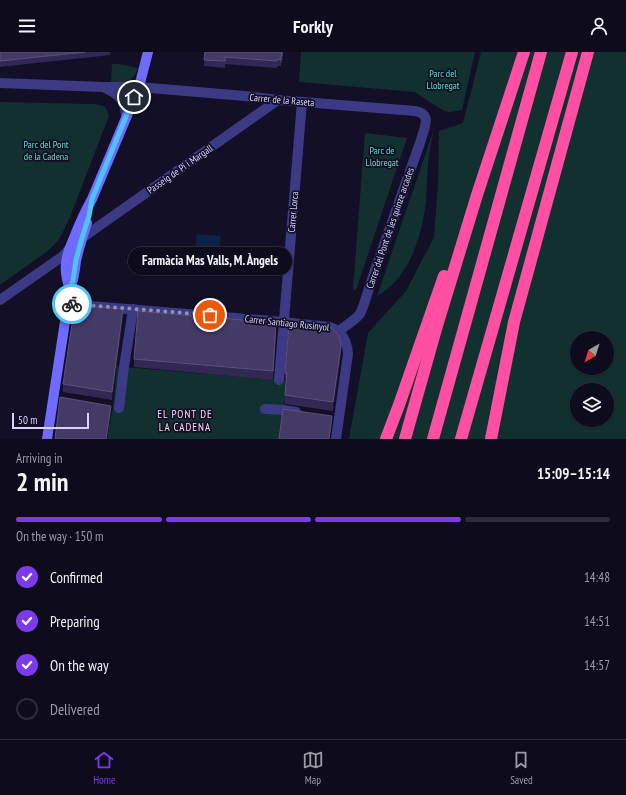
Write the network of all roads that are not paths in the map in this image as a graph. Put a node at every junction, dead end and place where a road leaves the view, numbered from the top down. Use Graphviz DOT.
graph roads {
  1 [pos="148,52"];
  2 [pos="524,52"];
  3 [pos="541,52"];
  4 [pos="572,52"];
  5 [pos="588,52"];
  6 [pos="1,82"];
  7 [pos="103,87"];
  8 [pos="139,87"];
  9 [pos="278,100"];
  10 [pos="302,102"];
  11 [pos="425,115"];
  12 [pos="126,117"];
  13 [pos="477,195"];
  14 [pos="92,199"];
  15 [pos="82,238"];
  16 [pos="67,253"];
  17 [pos="74,276"];
  18 [pos="70,289"];
  19 [pos="0,300"];
  20 [pos="67,304"];
  21 [pos="133,309"];
  22 [pos="284,322"];
  23 [pos="339,331"];
  24 [pos="279,380"];
  25 [pos="472,402"];
  26 [pos="119,408"];
  27 [pos="265,409"];
  28 [pos="305,413"];
  29 [pos="47,439"];
  30 [pos="336,439"];
  31 [pos="386,439"];
  32 [pos="405,439"];
  33 [pos="433,439"];
  34 [pos="462,439"];
  35 [pos="470,439"];
  36 [pos="491,439"];
  1 -- 8 [label="street"];
  2 -- 13 [label="highway"];
  3 -- 33 [label="highway"];
  4 -- 25 [label="highway"];
  5 -- 36 [label="highway"];
  6 -- 7 [label="street, Carrer de la Raseta"];
  7 -- 8 [label="street, Carrer de la Raseta"];
  7 -- 12 [label="street"];
  8 -- 9 [label="street, Carrer de la Raseta"];
  8 -- 12 [label="street"];
  9 -- 10 [label="street, Carrer de la Raseta"];
  9 -- 15 [label="street, Passeig de Pi i Margall"];
  10 -- 11 [label="street, Carrer de la Raseta"];
  10 -- 22 [label="street, Carrer Lorca"];
  11 -- 23 [label="street, Carrer del Pont de les quinze arcades"];
  12 -- 14 [label="street"];
  13 -- 31 [label="highway"];
  13 -- 32 [label="highway"];
  14 -- 15 [label="street"];
  14 -- 16 [label="street"];
  15 -- 17 [label="street"];
  16 -- 17 [label="street"];
  16 -- 18 [label="street"];
  16 -- 19 [label="street"];
  17 -- 18 [label="street"];
  18 -- 20 [label="street"];
  20 -- 21 [label="street, Carrer Santiago Rusinyol"];
  20 -- 29 [label="street"];
  21 -- 22 [label="street, Carrer Santiago Rusinyol"];
  21 -- 26 [label="street"];
  22 -- 23 [label="street, Carrer Santiago Rusinyol"];
  22 -- 24 [label="street, Carrer Lorca"];
  23 -- 30 [label="street"];
  25 -- 34 [label="highway"];
  25 -- 35 [label="highway"];
  27 -- 28 [label="street"];
}
